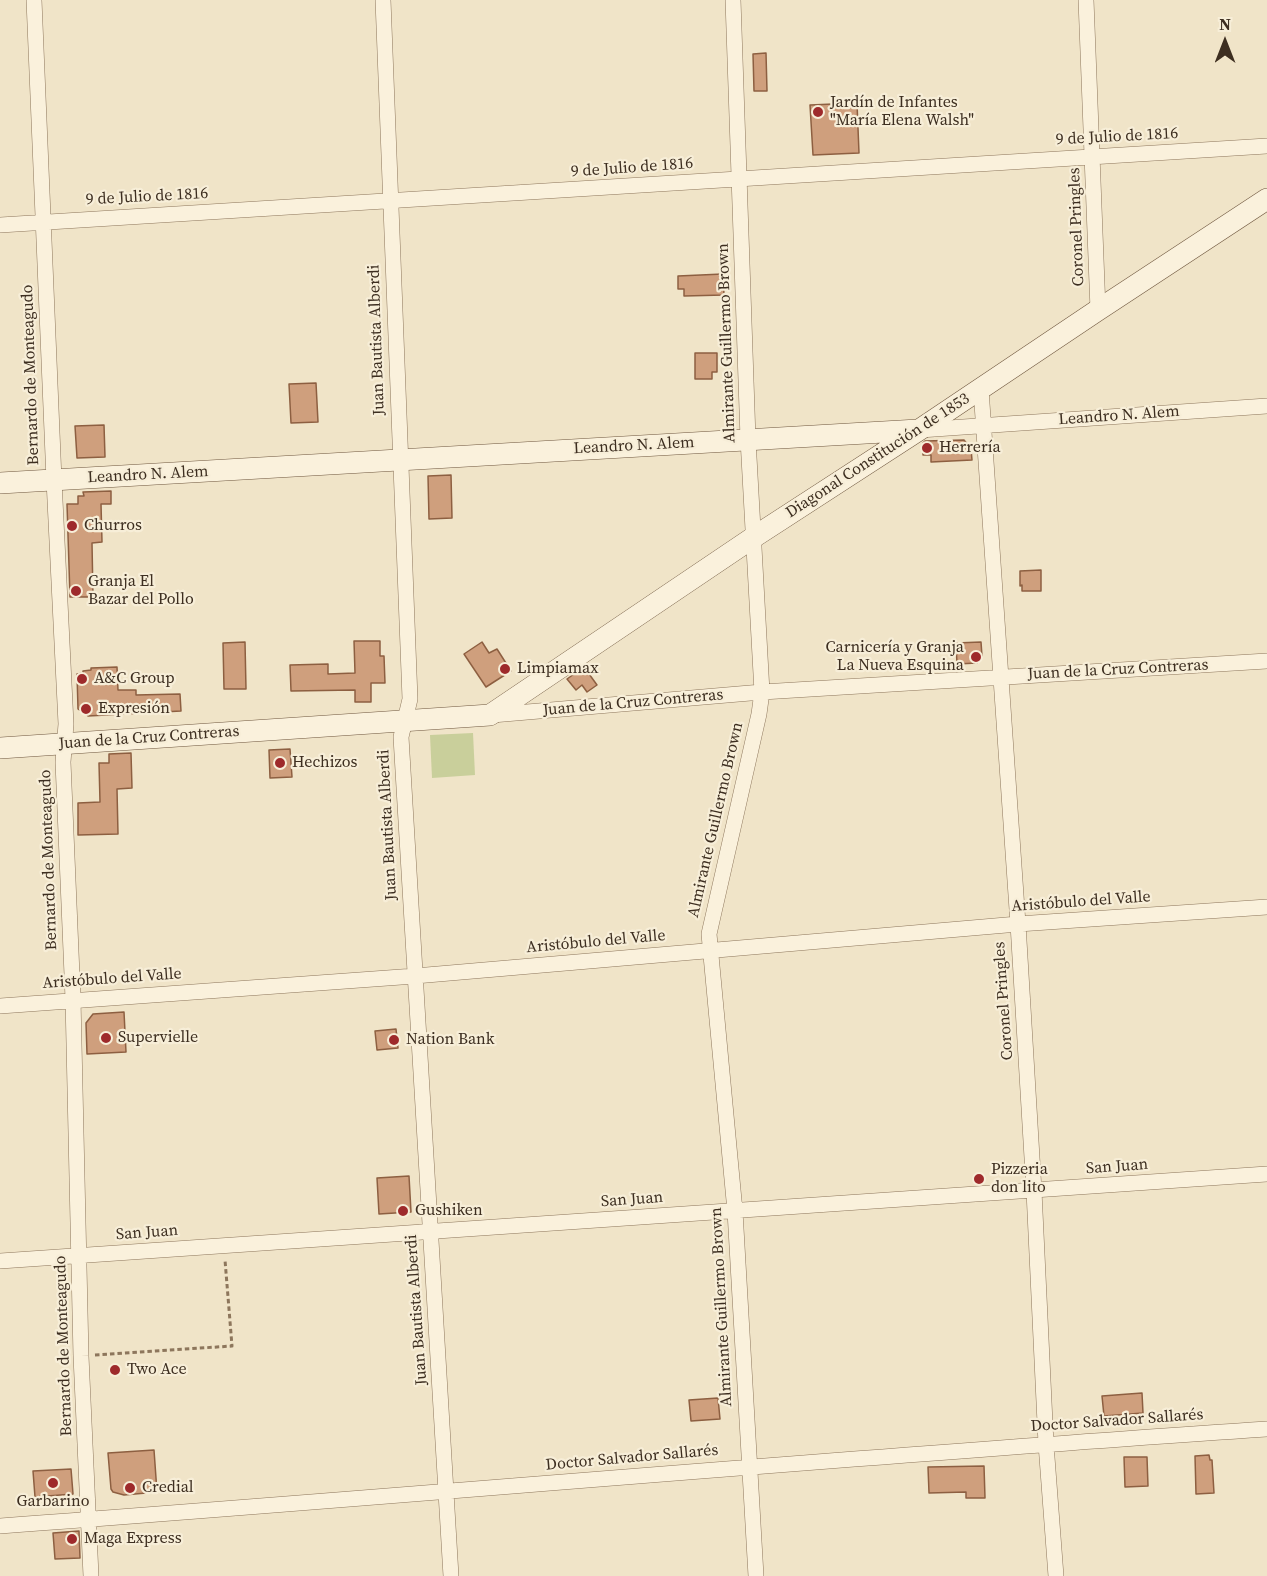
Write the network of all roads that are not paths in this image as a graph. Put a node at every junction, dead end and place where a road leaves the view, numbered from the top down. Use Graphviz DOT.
graph roads {
  1 [pos="34,0"];
  2 [pos="382,0"];
  3 [pos="733,0"];
  4 [pos="1086,0"];
  5 [pos="1267,146"];
  6 [pos="1092,157"];
  7 [pos="740,179"];
  8 [pos="1267,200"];
  9 [pos="390,201"];
  10 [pos="43,222"];
  11 [pos="0,225"];
  12 [pos="1098,310"];
  13 [pos="981,389"];
  14 [pos="1267,406"];
  15 [pos="983,425"];
  16 [pos="918,430"];
  17 [pos="748,439"];
  18 [pos="400,460"];
  19 [pos="54,480"];
  20 [pos="0,483"];
  21 [pos="754,537"];
  22 [pos="1267,661"];
  23 [pos="1001,677"];
  24 [pos="762,692"];
  25 [pos="490,715"];
  26 [pos="405,721"];
  27 [pos="65,743"];
  28 [pos="0,748"];
  29 [pos="1267,906"];
  30 [pos="1018,924"];
  31 [pos="710,951"];
  32 [pos="415,976"];
  33 [pos="73,999"];
  34 [pos="0,1006"];
  35 [pos="1267,1174"];
  36 [pos="1034,1191"];
  37 [pos="735,1211"];
  38 [pos="430,1231"];
  39 [pos="79,1256"];
  40 [pos="0,1261"];
  41 [pos="1267,1429"];
  42 [pos="1046,1444"];
  43 [pos="749,1466"];
  44 [pos="447,1492"];
  45 [pos="88,1519"];
  46 [pos="0,1526"];
  47 [pos="91,1576"];
  48 [pos="451,1576"];
  49 [pos="756,1576"];
  50 [pos="1056,1576"];
  1 -- 10 [label="street, Bernardo de Monteagudo"];
  2 -- 9 [label="street, Juan Bautista Alberdi"];
  3 -- 7 [label="street, Almirante Guillermo Brown"];
  4 -- 6 [label="street, Coronel Pringles"];
  5 -- 6 [label="street, 9 de Julio de 1816"];
  6 -- 7 [label="street, 9 de Julio de 1816"];
  6 -- 12 [label="street, Coronel Pringles"];
  7 -- 9 [label="street, 9 de Julio de 1816"];
  7 -- 17 [label="street, Almirante Guillermo Brown"];
  8 -- 12 [label="main road, Diagonal Constitución de 1853"];
  9 -- 10 [label="street, 9 de Julio de 1816"];
  9 -- 18 [label="street, Juan Bautista Alberdi"];
  10 -- 11 [label="street, 9 de Julio de 1816"];
  10 -- 19 [label="street, Bernardo de Monteagudo"];
  12 -- 13 [label="main road, Diagonal Constitución de 1853"];
  13 -- 15 [label="street, Coronel Pringles"];
  13 -- 16 [label="main road, Diagonal Constitución de 1853"];
  14 -- 15 [label="street, Leandro N. Alem"];
  15 -- 16 [label="street, Leandro N. Alem"];
  15 -- 23 [label="street, Coronel Pringles"];
  16 -- 17 [label="main road, Leandro N. Alem"];
  16 -- 21 [label="main road, Diagonal Constitución de 1853"];
  17 -- 18 [label="main road, Leandro N. Alem"];
  17 -- 21 [label="street, Almirante Guillermo Brown"];
  18 -- 19 [label="main road, Leandro N. Alem"];
  18 -- 26 [label="street, Juan Bautista Alberdi"];
  19 -- 20 [label="main road, Leandro N. Alem"];
  19 -- 27 [label="street, Bernardo de Monteagudo"];
  21 -- 24 [label="street, Almirante Guillermo Brown"];
  21 -- 25 [label="main road, Diagonal Constitución de 1853"];
  22 -- 23 [label="street, Juan de la Cruz Contreras"];
  23 -- 24 [label="street, Juan de la Cruz Contreras"];
  23 -- 30 [label="street, Coronel Pringles"];
  24 -- 25 [label="street, Juan de la Cruz Contreras"];
  24 -- 31 [label="street, Almirante Guillermo Brown"];
  25 -- 26 [label="main road, Juan de la Cruz Contreras"];
  26 -- 27 [label="main road, Juan de la Cruz Contreras"];
  26 -- 32 [label="street, Juan Bautista Alberdi"];
  27 -- 28 [label="main road, Juan de la Cruz Contreras"];
  27 -- 33 [label="street, Bernardo de Monteagudo"];
  29 -- 30 [label="street, Aristóbulo del Valle"];
  30 -- 31 [label="street, Aristóbulo del Valle"];
  30 -- 36 [label="street, Coronel Pringles"];
  31 -- 32 [label="street, Aristóbulo del Valle"];
  31 -- 37 [label="street, Almirante Guillermo Brown"];
  32 -- 33 [label="street, Aristóbulo del Valle"];
  32 -- 38 [label="street, Juan Bautista Alberdi"];
  33 -- 34 [label="street, Aristóbulo del Valle"];
  33 -- 39 [label="street, Bernardo de Monteagudo"];
  35 -- 36 [label="street, San Juan"];
  36 -- 37 [label="street, San Juan"];
  36 -- 42 [label="street, Coronel Pringles"];
  37 -- 38 [label="street, San Juan"];
  37 -- 43 [label="street, Almirante Guillermo Brown"];
  38 -- 39 [label="street, San Juan"];
  38 -- 44 [label="street, Juan Bautista Alberdi"];
  39 -- 40 [label="street, San Juan"];
  39 -- 45 [label="street, Bernardo de Monteagudo"];
  41 -- 42 [label="street, Doctor Salvador Sallarés"];
  42 -- 43 [label="street, Doctor Salvador Sallarés"];
  42 -- 50 [label="street, Coronel Pringles"];
  43 -- 44 [label="street, Doctor Salvador Sallarés"];
  43 -- 49 [label="street, Almirante Guillermo Brown"];
  44 -- 45 [label="street, Doctor Salvador Sallarés"];
  44 -- 48 [label="street, Juan Bautista Alberdi"];
  45 -- 46 [label="street, Doctor Salvador Sallarés"];
  45 -- 47 [label="street, Bernardo de Monteagudo"];
}
